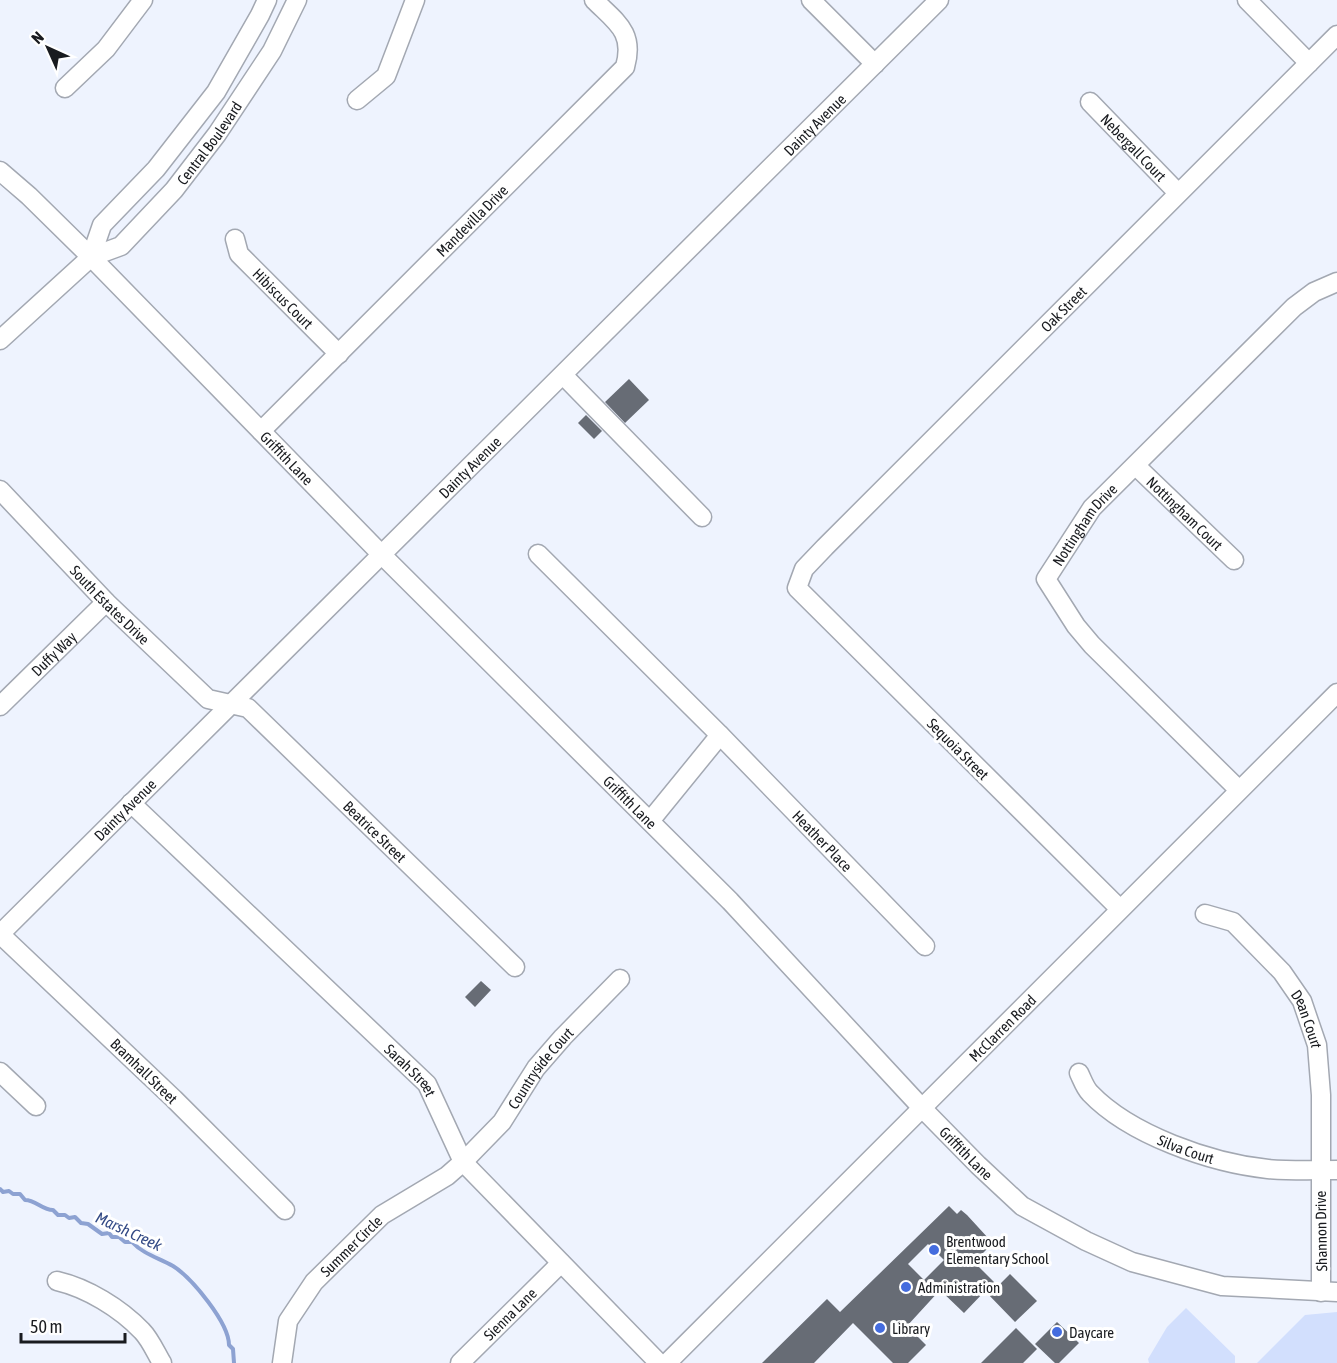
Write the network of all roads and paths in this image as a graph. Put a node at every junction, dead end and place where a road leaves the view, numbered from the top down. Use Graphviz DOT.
graph roads {
  1 [pos="143,0"];
  2 [pos="267,0"];
  3 [pos="297,0"];
  4 [pos="415,0"];
  5 [pos="594,0"];
  6 [pos="811,0"];
  7 [pos="939,0"];
  8 [pos="1247,0"];
  9 [pos="1337,35"];
  10 [pos="1309,63"];
  11 [pos="875,64"];
  12 [pos="65,88"];
  13 [pos="357,100"];
  14 [pos="1090,102"];
  15 [pos="0,171"];
  16 [pos="1178,193"];
  17 [pos="236,239"];
  18 [pos="91,257"];
  19 [pos="1337,282"];
  20 [pos="0,340"];
  21 [pos="339,354"];
  22 [pos="564,376"];
  23 [pos="261,431"];
  24 [pos="1136,466"];
  25 [pos="0,490"];
  26 [pos="702,518"];
  27 [pos="381,554"];
  28 [pos="538,554"];
  29 [pos="1234,560"];
  30 [pos="796,588"];
  31 [pos="106,602"];
  32 [pos="1337,693"];
  33 [pos="230,705"];
  34 [pos="0,706"];
  35 [pos="720,735"];
  36 [pos="1239,790"];
  37 [pos="131,803"];
  38 [pos="650,821"];
  39 [pos="1120,909"];
  40 [pos="1205,914"];
  41 [pos="0,934"];
  42 [pos="925,946"];
  43 [pos="515,967"];
  44 [pos="620,979"];
  45 [pos="0,1072"];
  46 [pos="1079,1073"];
  47 [pos="36,1106"];
  48 [pos="922,1108"];
  49 [pos="463,1162"];
  50 [pos="1328,1170"];
  51 [pos="285,1210"];
  52 [pos="561,1263"];
  53 [pos="57,1281"];
  54 [pos="1329,1292"];
  55 [pos="162,1363"];
  56 [pos="282,1363"];
  57 [pos="460,1363"];
  58 [pos="659,1363"];
  59 [pos="667,1363"];
  1 -- 12 [label="street"];
  2 -- 18 [label="street, Central Boulevard"];
  3 -- 18 [label="street, Central Boulevard"];
  4 -- 13 [label="street"];
  5 -- 21 [label="street, Mandevilla Drive"];
  6 -- 11 [label="street"];
  7 -- 11 [label="street, Dainty Avenue"];
  8 -- 10 [label="street"];
  9 -- 10 [label="street, Oak Street"];
  10 -- 16 [label="street, Oak Street"];
  11 -- 22 [label="street, Dainty Avenue"];
  14 -- 16 [label="street, Nebergall Court"];
  15 -- 18 [label="street, Griffith Lane"];
  16 -- 30 [label="street, Oak Street"];
  17 -- 21 [label="street, Hibiscus Court"];
  18 -- 20 [label="street, Central Boulevard"];
  18 -- 23 [label="street, Griffith Lane"];
  19 -- 24 [label="street, Nottingham Drive"];
  21 -- 23 [label="street, Mandevilla Drive"];
  22 -- 26 [label="street"];
  22 -- 27 [label="street, Dainty Avenue"];
  23 -- 27 [label="street, Griffith Lane"];
  24 -- 29 [label="street, Nottingham Court"];
  24 -- 36 [label="street, Nottingham Drive"];
  25 -- 31 [label="street, South Estates Drive"];
  27 -- 33 [label="street, Dainty Avenue"];
  27 -- 38 [label="street, Griffith Lane"];
  28 -- 35 [label="street, Heather Place"];
  30 -- 39 [label="street, Sequoia Street"];
  31 -- 33 [label="street, South Estates Drive"];
  31 -- 34 [label="street, Duffy Way"];
  32 -- 36 [label="street, McClarren Road"];
  33 -- 37 [label="street, Dainty Avenue"];
  33 -- 43 [label="street, Beatrice Street"];
  35 -- 38 [label="street"];
  35 -- 42 [label="street, Heather Place"];
  36 -- 39 [label="street, McClarren Road"];
  37 -- 41 [label="street, Dainty Avenue"];
  37 -- 49 [label="street, Sarah Street"];
  38 -- 48 [label="street, Griffith Lane"];
  39 -- 48 [label="street, McClarren Road"];
  40 -- 50 [label="street, Dean Court"];
  41 -- 51 [label="street, Bramhall Street"];
  44 -- 49 [label="street, Countryside Court"];
  45 -- 47 [label="street"];
  46 -- 50 [label="street, Silva Court"];
  48 -- 54 [label="street, Griffith Lane"];
  48 -- 59 [label="street, McClarren Road"];
  49 -- 52 [label="street, Sarah Street"];
  49 -- 56 [label="street, Summer Circle"];
  50 -- 54 [label="street, Shannon Drive"];
  52 -- 57 [label="street, Sienna Lane"];
  52 -- 58 [label="street, Sarah Street"];
  53 -- 55 [label="street"];
}
